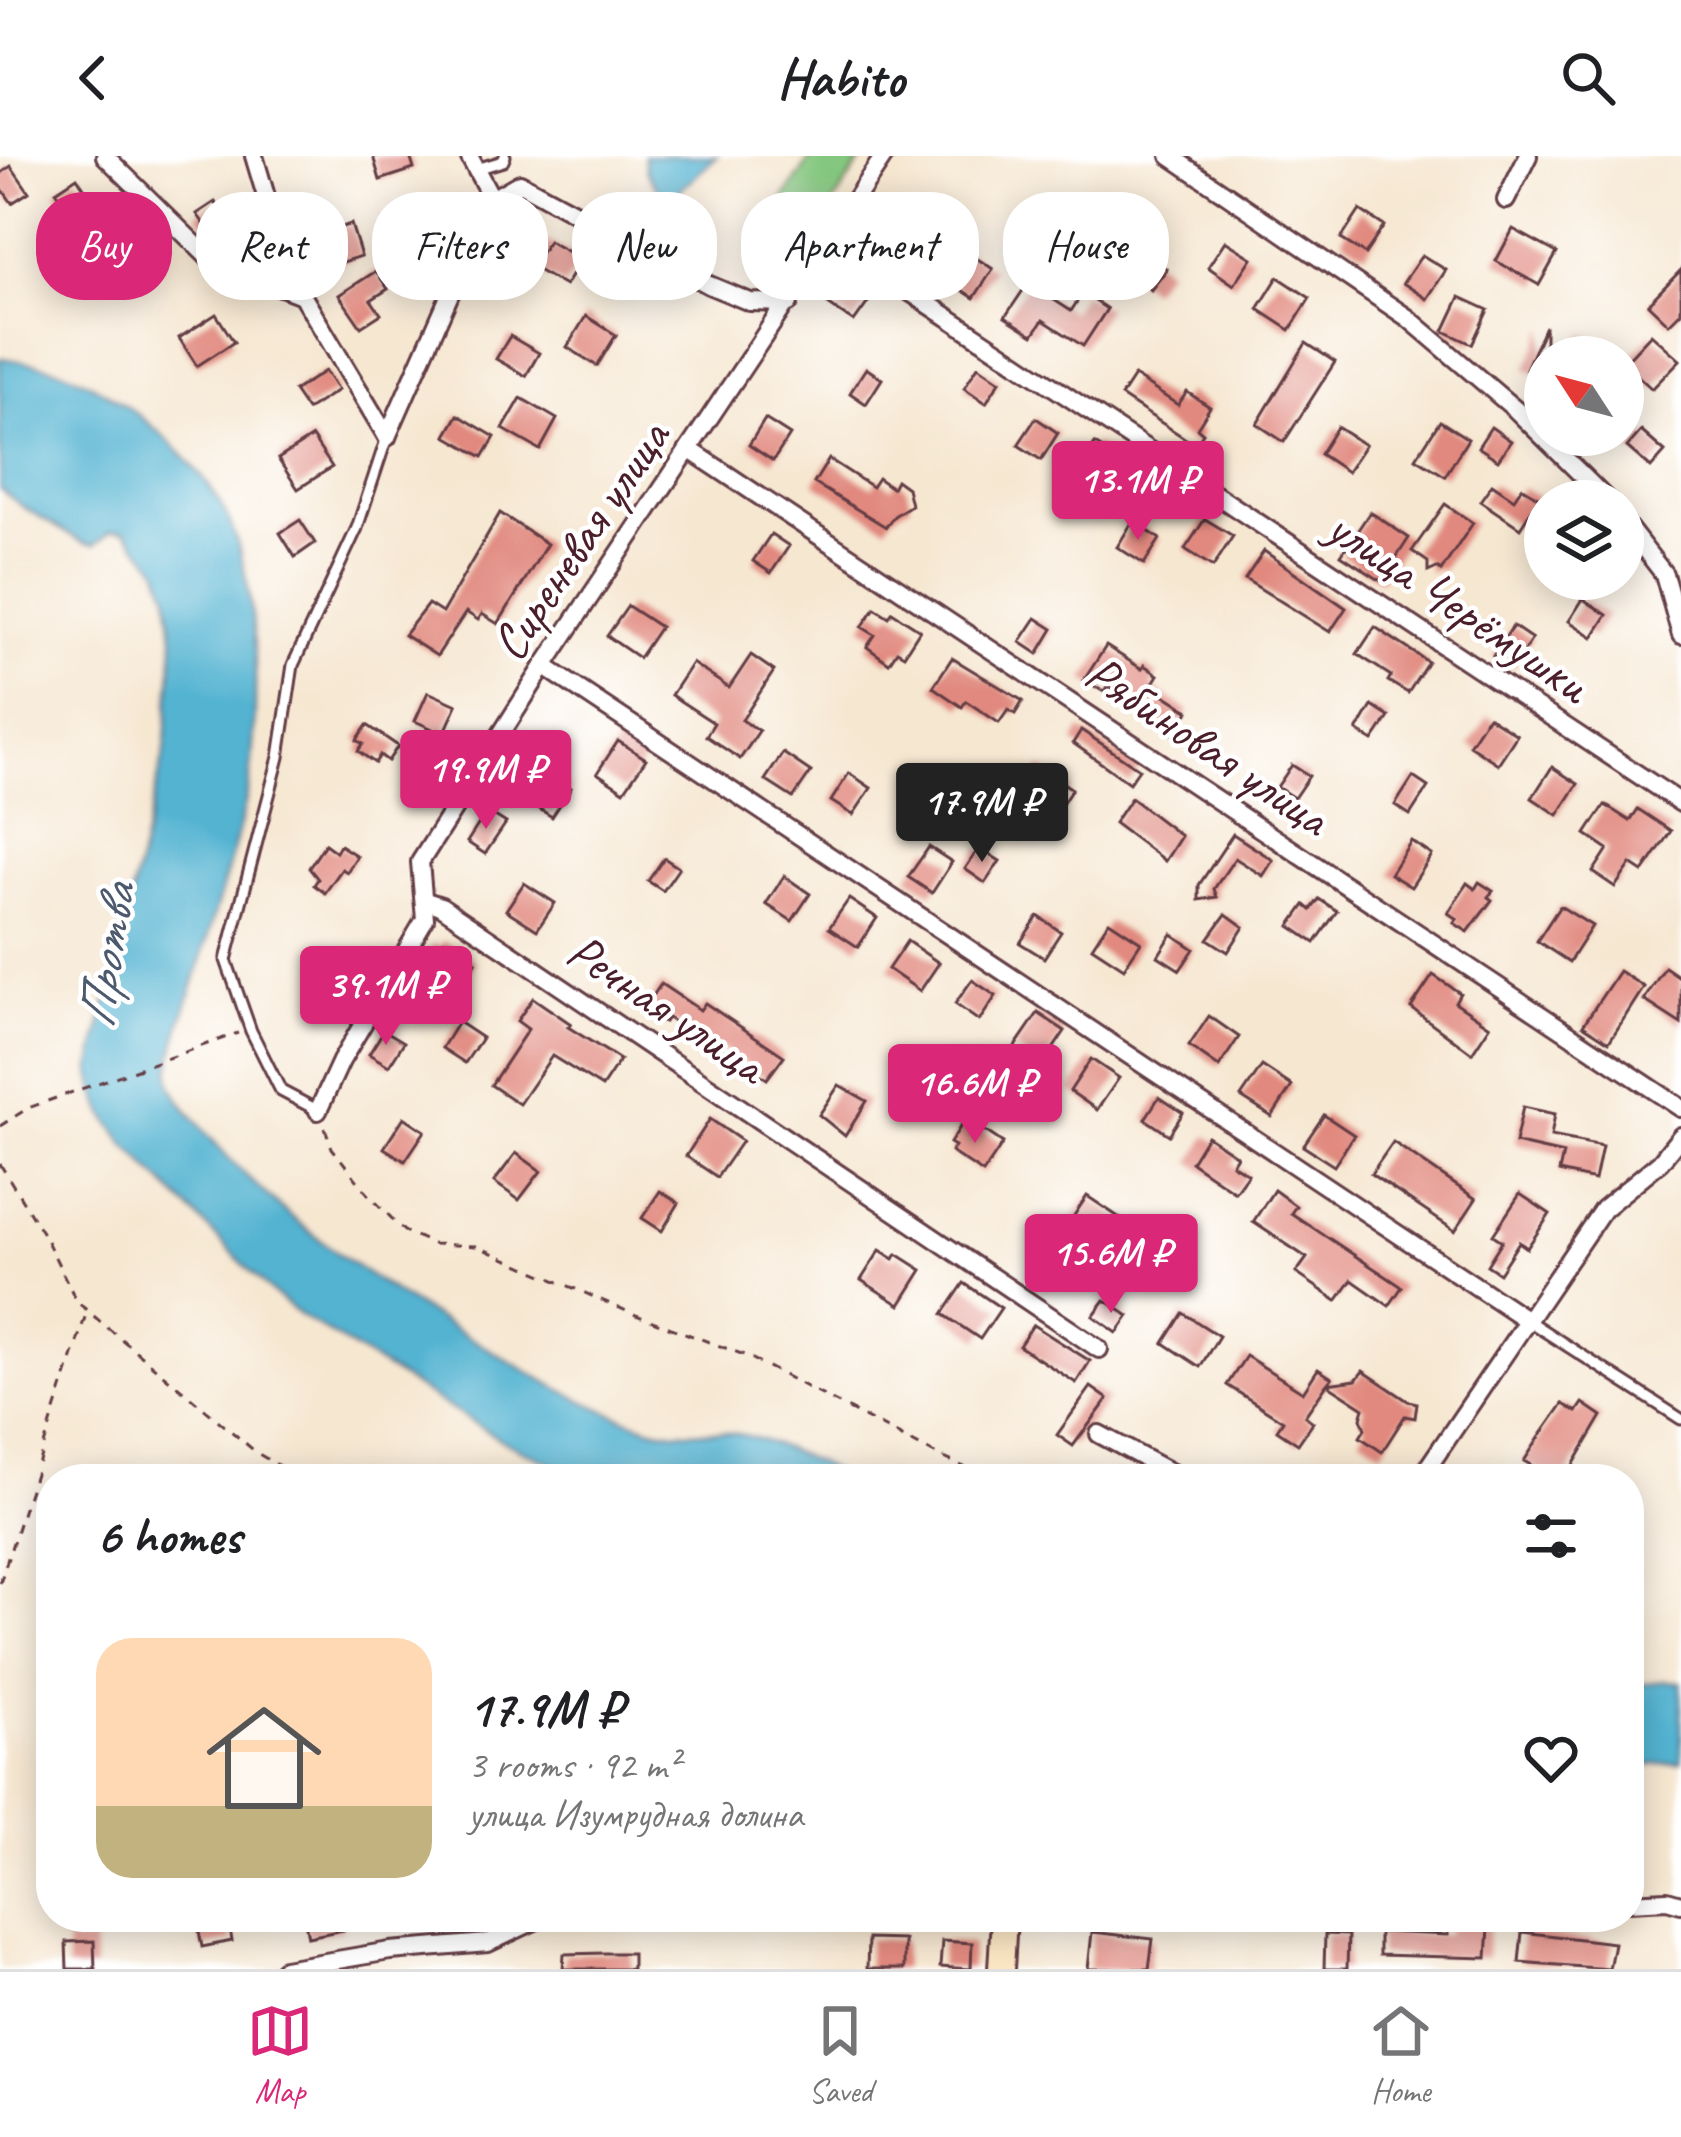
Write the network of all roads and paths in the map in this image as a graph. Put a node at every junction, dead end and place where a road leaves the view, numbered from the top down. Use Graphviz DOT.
graph roads {
  1 [pos="105,156"];
  2 [pos="254,156"];
  3 [pos="505,156"];
  4 [pos="884,156"];
  5 [pos="1170,156"];
  6 [pos="1528,156"];
  7 [pos="471,163"];
  8 [pos="265,192"];
  9 [pos="488,192"];
  10 [pos="504,192"];
  11 [pos="537,192"];
  12 [pos="861,192"];
  13 [pos="548,198"];
  14 [pos="1506,200"];
  15 [pos="196,244"];
  16 [pos="305,300"];
  17 [pos="447,300"];
  18 [pos="790,300"];
  19 [pos="922,300"];
  20 [pos="788,303"];
  21 [pos="387,437"];
  22 [pos="690,450"];
  23 [pos="1587,480"];
  24 [pos="1644,548"];
  25 [pos="1681,634"];
  26 [pos="544,666"];
  27 [pos="1681,803"];
  28 [pos="426,901"];
  29 [pos="221,1036"];
  30 [pos="1681,1108"];
  31 [pos="318,1111"];
  32 [pos="0,1126"];
  33 [pos="1681,1136"];
  34 [pos="0,1164"];
  35 [pos="87,1311"];
  36 [pos="1528,1320"];
  37 [pos="1099,1349"];
  38 [pos="1681,1419"];
  39 [pos="1099,1434"];
  40 [pos="38,1464"];
  41 [pos="275,1464"];
  42 [pos="956,1464"];
  43 [pos="1155,1464"];
  44 [pos="1430,1464"];
  45 [pos="36,1470"];
  46 [pos="0,1583"];
  47 [pos="1644,1901"];
  48 [pos="1681,1904"];
  49 [pos="512,1932"];
  50 [pos="1003,1932"];
  51 [pos="284,1969"];
  52 [pos="1001,1969"];
  1 -- 15 [label="street"];
  2 -- 8 [label="street"];
  3 -- 7 [label="lane"];
  4 -- 12 [label="street, Сиреневая улица"];
  5 -- 23 [label="street"];
  6 -- 14 [label="street"];
  7 -- 9 [label="street"];
  10 -- 11 [label="street"];
  13 -- 20 [label="street"];
  16 -- 21 [label="street"];
  17 -- 21 [label="street"];
  18 -- 20 [label="street, Сиреневая улица"];
  19 -- 27 [label="street, улица Черёмушки"];
  20 -- 22 [label="street, Сиреневая улица"];
  21 -- 31 [label="lane"];
  22 -- 26 [label="street, Сиреневая улица"];
  22 -- 30 [label="street, Рябиновая улица"];
  24 -- 25 [label="street"];
  26 -- 28 [label="street, Сиреневая улица"];
  26 -- 36 [label="street"];
  28 -- 31 [label="street, Сиреневая улица"];
  28 -- 37 [label="street, Речная улица"];
  29 -- 32 [label="path"];
  31 -- 42 [label="path"];
  33 -- 36 [label="street"];
  34 -- 35 [label="path"];
  35 -- 40 [label="path"];
  35 -- 41 [label="path"];
  36 -- 38 [label="lane"];
  36 -- 44 [label="street"];
  39 -- 43 [label="street"];
  45 -- 46 [label="path"];
  47 -- 48 [label="street"];
  49 -- 51 [label="street"];
  50 -- 52 [label="street"];
}
